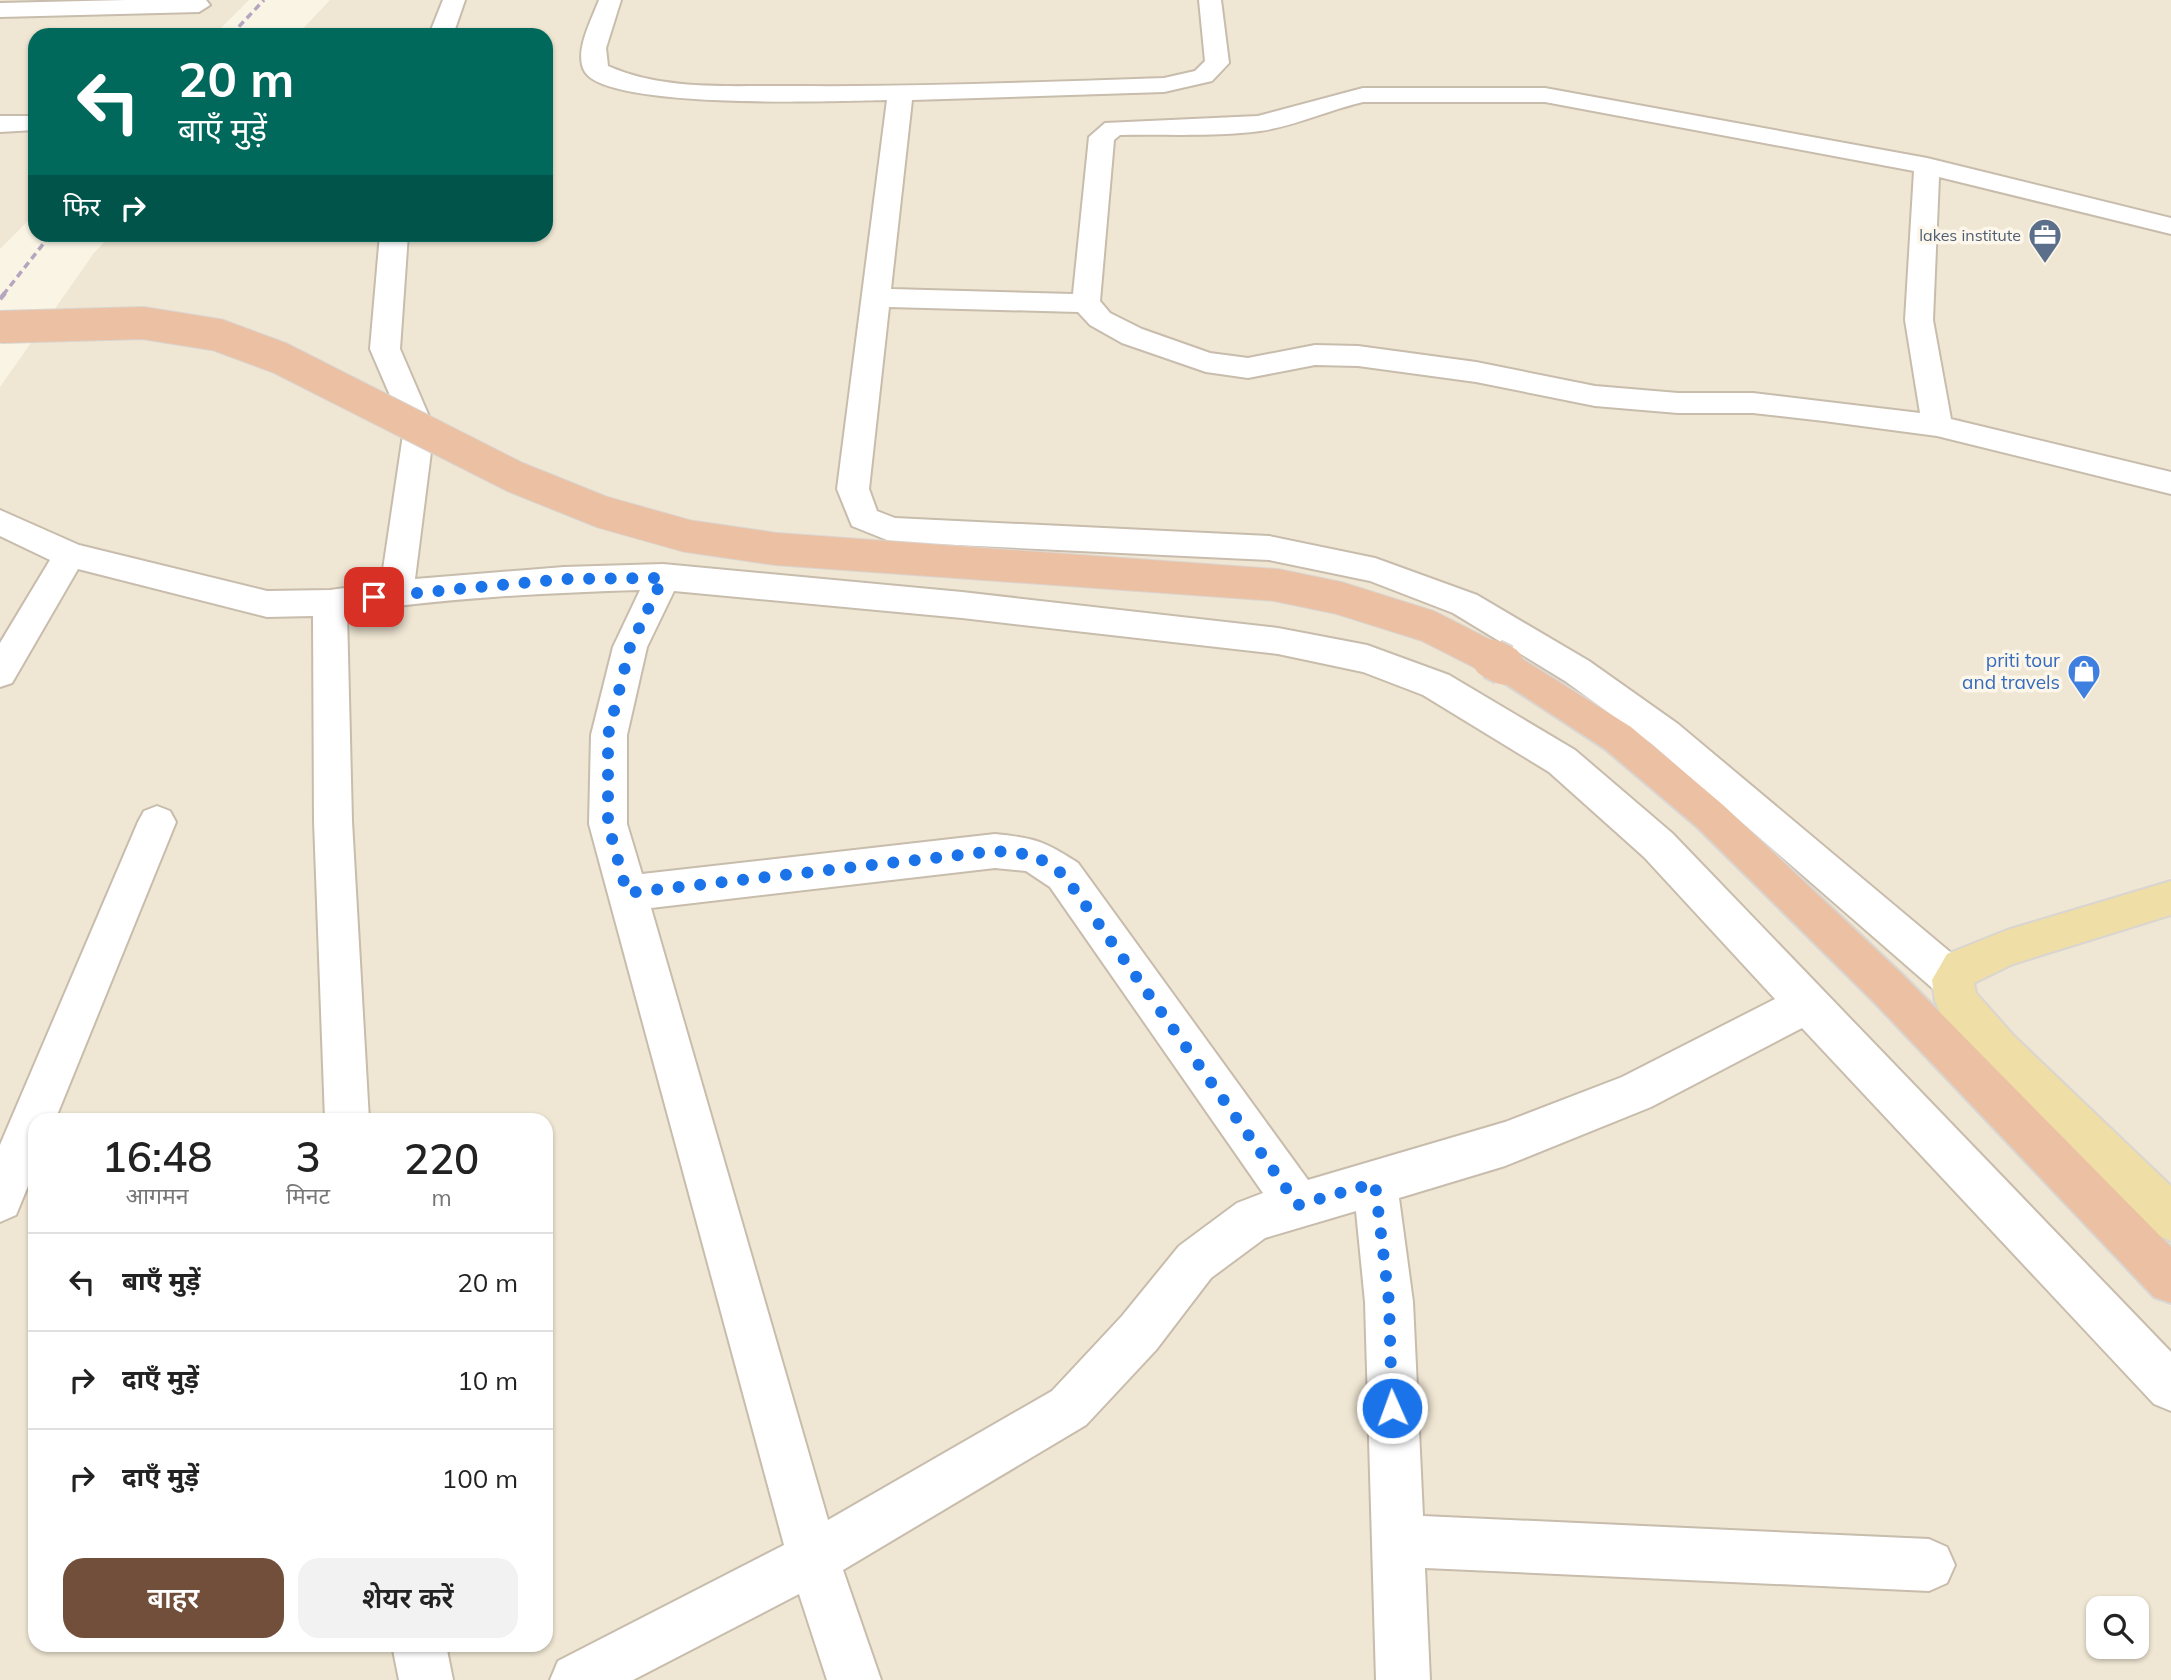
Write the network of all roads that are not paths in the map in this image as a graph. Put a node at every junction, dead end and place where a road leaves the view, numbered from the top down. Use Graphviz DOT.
graph roads {
  1 [pos="454,0"];
  2 [pos="610,0"];
  3 [pos="1210,0"];
  4 [pos="199,5"];
  5 [pos="0,10"];
  6 [pos="443,28"];
  7 [pos="900,95"];
  8 [pos="28,123"];
  9 [pos="0,124"];
  10 [pos="1927,166"];
  11 [pos="2171,226"];
  12 [pos="393,242"];
  13 [pos="874,299"];
  14 [pos="1086,303"];
  15 [pos="0,327"];
  16 [pos="1937,426"];
  17 [pos="2171,484"];
  18 [pos="0,522"];
  19 [pos="70,555"];
  20 [pos="663,578"];
  21 [pos="396,593"];
  22 [pos="331,603"];
  23 [pos="0,673"];
  24 [pos="157,822"];
  25 [pos="627,893"];
  26 [pos="2171,898"];
  27 [pos="1953,980"];
  28 [pos="1807,1004"];
  29 [pos="36,1113"];
  30 [pos="347,1113"];
  31 [pos="28,1132"];
  32 [pos="1375,1183"];
  33 [pos="0,1199"];
  34 [pos="1298,1205"];
  35 [pos="2171,1218"];
  36 [pos="2171,1280"];
  37 [pos="2171,1387"];
  38 [pos="1396,1541"];
  39 [pos="813,1558"];
  40 [pos="1929,1565"];
  41 [pos="420,1652"];
  42 [pos="426,1680"];
  43 [pos="577,1680"];
  44 [pos="854,1680"];
  45 [pos="1403,1680"];
  1 -- 6 [label="street"];
  2 -- 7 [label="street"];
  3 -- 7 [label="street"];
  4 -- 5 [label="street"];
  7 -- 13 [label="street"];
  8 -- 9 [label="street"];
  10 -- 11 [label="street"];
  10 -- 14 [label="street"];
  10 -- 16 [label="street"];
  12 -- 21 [label="street"];
  13 -- 14 [label="street"];
  13 -- 27 [label="street"];
  14 -- 16 [label="street"];
  15 -- 36 [label="highway, bridge"];
  16 -- 17 [label="street"];
  18 -- 19 [label="street"];
  19 -- 22 [label="street"];
  19 -- 23 [label="street"];
  20 -- 21 [label="street"];
  20 -- 25 [label="street"];
  20 -- 28 [label="street"];
  21 -- 22 [label="street"];
  22 -- 30 [label="street"];
  24 -- 29 [label="street"];
  25 -- 34 [label="street"];
  25 -- 39 [label="street"];
  26 -- 27 [label="main road"];
  27 -- 35 [label="main road"];
  28 -- 32 [label="street"];
  28 -- 37 [label="street"];
  31 -- 33 [label="street"];
  32 -- 34 [label="street"];
  32 -- 38 [label="street"];
  34 -- 39 [label="street"];
  38 -- 40 [label="street"];
  38 -- 45 [label="street"];
  39 -- 43 [label="street"];
  39 -- 44 [label="street"];
  41 -- 42 [label="street"];
}
